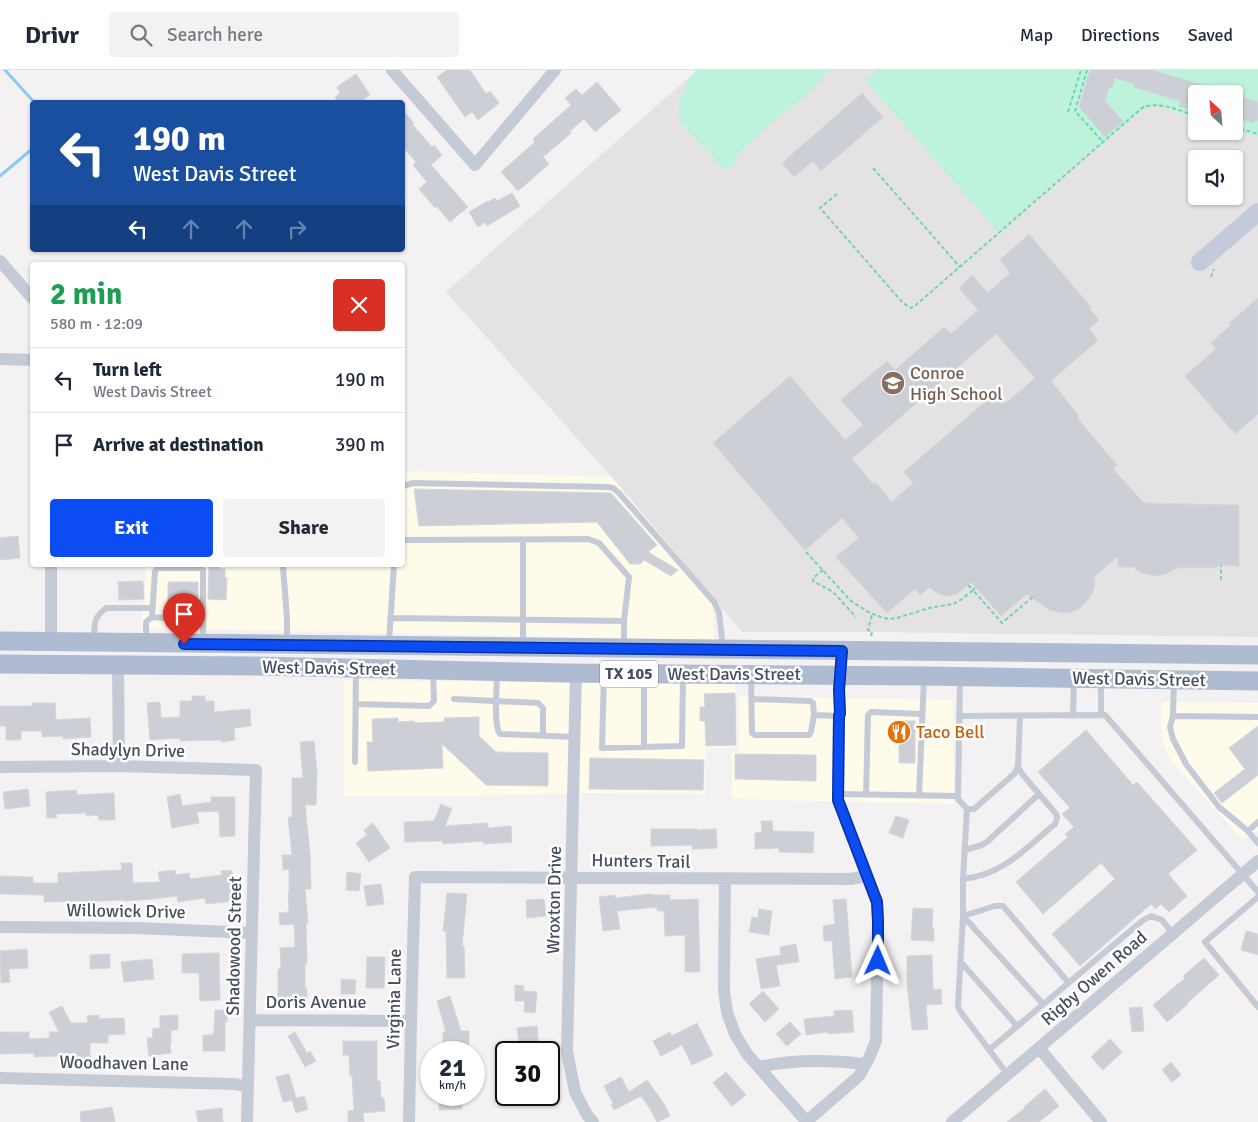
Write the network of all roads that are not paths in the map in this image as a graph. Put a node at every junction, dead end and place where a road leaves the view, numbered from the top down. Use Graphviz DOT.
graph roads {
  1 [pos="392,70"];
  2 [pos="551,70"];
  3 [pos="555,70"];
  4 [pos="530,100"];
  5 [pos="1258,212"];
  6 [pos="0,261"];
  7 [pos="1200,262"];
  8 [pos="30,296"];
  9 [pos="0,360"];
  10 [pos="30,360"];
  11 [pos="405,484"];
  12 [pos="405,540"];
  13 [pos="523,540"];
  14 [pos="51,567"];
  15 [pos="283,567"];
  16 [pos="394,567"];
  17 [pos="152,608"];
  18 [pos="152,617"];
  19 [pos="390,618"];
  20 [pos="523,619"];
  21 [pos="203,621"];
  22 [pos="624,621"];
  23 [pos="0,642"];
  24 [pos="51,642"];
  25 [pos="94,643"];
  26 [pos="146,643"];
  27 [pos="202,644"];
  28 [pos="229,644"];
  29 [pos="287,645"];
  30 [pos="389,646"];
  31 [pos="523,648"];
  32 [pos="624,649"];
  33 [pos="653,649"];
  34 [pos="723,650"];
  35 [pos="842,651"];
  36 [pos="1192,654"];
  37 [pos="0,655"];
  38 [pos="1258,655"];
  39 [pos="0,664"];
  40 [pos="118,666"];
  41 [pos="272,667"];
  42 [pos="356,668"];
  43 [pos="433,670"];
  44 [pos="498,672"];
  45 [pos="576,673"];
  46 [pos="604,674"];
  47 [pos="644,674"];
  48 [pos="683,674"];
  49 [pos="751,674"];
  50 [pos="840,675"];
  51 [pos="924,676"];
  52 [pos="960,677"];
  53 [pos="1074,678"];
  54 [pos="1101,678"];
  55 [pos="1174,680"];
  56 [pos="1258,681"];
  57 [pos="454,699"];
  58 [pos="752,700"];
  59 [pos="496,701"];
  60 [pos="356,704"];
  61 [pos="922,714"];
  62 [pos="814,715"];
  63 [pos="1101,715"];
  64 [pos="839,716"];
  65 [pos="959,716"];
  66 [pos="1020,716"];
  67 [pos="1074,716"];
  68 [pos="1173,716"];
  69 [pos="1258,717"];
  70 [pos="544,736"];
  71 [pos="575,737"];
  72 [pos="644,747"];
  73 [pos="355,762"];
  74 [pos="119,766"];
  75 [pos="0,767"];
  76 [pos="1018,767"];
  77 [pos="256,770"];
  78 [pos="838,794"];
  79 [pos="1039,794"];
  80 [pos="866,795"];
  81 [pos="919,796"];
  82 [pos="958,796"];
  83 [pos="967,809"];
  84 [pos="1258,822"];
  85 [pos="1248,830"];
  86 [pos="1258,842"];
  87 [pos="965,850"];
  88 [pos="1258,861"];
  89 [pos="1243,874"];
  90 [pos="867,876"];
  91 [pos="572,877"];
  92 [pos="415,878"];
  93 [pos="964,879"];
  94 [pos="725,880"];
  95 [pos="1258,892"];
  96 [pos="1258,897"];
  97 [pos="963,916"];
  98 [pos="0,927"];
  99 [pos="252,933"];
  100 [pos="1173,934"];
  101 [pos="960,961"];
  102 [pos="1068,982"];
  103 [pos="1043,1004"];
  104 [pos="1258,1007"];
  105 [pos="250,1020"];
  106 [pos="410,1020"];
  107 [pos="1017,1026"];
  108 [pos="1040,1048"];
  109 [pos="989,1050"];
  110 [pos="865,1064"];
  111 [pos="758,1067"];
  112 [pos="1008,1075"];
  113 [pos="0,1078"];
  114 [pos="248,1087"];
  115 [pos="247,1122"];
  116 [pos="409,1122"];
  117 [pos="593,1122"];
  118 [pos="807,1122"];
  119 [pos="952,1122"];
  120 [pos="1101,1122"];
  1 -- 4 [label="street"];
  2 -- 4 [label="street"];
  3 -- 4 [label="street"];
  5 -- 7 [label="street"];
  6 -- 8 [label="street"];
  9 -- 10 [label="street"];
  11 -- 34 [label="lane"];
  12 -- 13 [label="lane"];
  13 -- 20 [label="lane"];
  13 -- 22 [label="lane"];
  14 -- 24 [label="street"];
  15 -- 29 [label="lane"];
  16 -- 19 [label="lane"];
  17 -- 18 [label="lane"];
  17 -- 21 [label="lane"];
  17 -- 25 [label="lane"];
  18 -- 21 [label="lane"];
  18 -- 26 [label="lane"];
  19 -- 20 [label="lane"];
  19 -- 30 [label="lane"];
  20 -- 22 [label="lane"];
  20 -- 31 [label="lane"];
  21 -- 27 [label="lane"];
  22 -- 32 [label="lane"];
  23 -- 24 [label="main road, West Davis Street / TX 105"];
  24 -- 25 [label="main road, West Davis Street / TX 105"];
  24 -- 37 [label="main road"];
  25 -- 26 [label="main road, West Davis Street / TX 105"];
  26 -- 27 [label="main road, West Davis Street / TX 105"];
  27 -- 28 [label="main road, West Davis Street / TX 105"];
  28 -- 29 [label="main road, West Davis Street / TX 105"];
  28 -- 40 [label="main road"];
  29 -- 30 [label="main road, West Davis Street / TX 105"];
  30 -- 31 [label="main road, West Davis Street / TX 105"];
  30 -- 41 [label="main road"];
  31 -- 32 [label="main road, West Davis Street / TX 105"];
  32 -- 33 [label="main road, West Davis Street / TX 105"];
  33 -- 34 [label="main road, West Davis Street / TX 105"];
  33 -- 44 [label="main road"];
  34 -- 35 [label="main road, West Davis Street / TX 105"];
  35 -- 36 [label="main road, West Davis Street / TX 105"];
  35 -- 50 [label="street"];
  36 -- 38 [label="main road, West Davis Street / TX 105"];
  36 -- 53 [label="main road"];
  39 -- 40 [label="main road, West Davis Street / TX 105"];
  40 -- 41 [label="main road, West Davis Street / TX 105"];
  40 -- 74 [label="street"];
  41 -- 42 [label="main road, West Davis Street / TX 105"];
  42 -- 43 [label="main road, West Davis Street / TX 105"];
  42 -- 60 [label="lane"];
  43 -- 44 [label="main road, West Davis Street / TX 105"];
  43 -- 60 [label="lane"];
  44 -- 45 [label="main road, West Davis Street / TX 105"];
  44 -- 59 [label="lane"];
  45 -- 46 [label="main road, West Davis Street / TX 105"];
  45 -- 71 [label="street, Wroxton Drive"];
  46 -- 47 [label="main road, West Davis Street / TX 105"];
  46 -- 72 [label="lane"];
  47 -- 48 [label="main road, West Davis Street / TX 105"];
  47 -- 72 [label="lane"];
  48 -- 49 [label="main road, West Davis Street / TX 105"];
  48 -- 72 [label="lane"];
  49 -- 50 [label="main road, West Davis Street / TX 105"];
  49 -- 58 [label="lane"];
  50 -- 51 [label="main road, West Davis Street / TX 105"];
  50 -- 64 [label="street"];
  51 -- 52 [label="main road, West Davis Street / TX 105"];
  51 -- 61 [label="lane"];
  52 -- 53 [label="main road, West Davis Street / TX 105"];
  52 -- 65 [label="lane"];
  53 -- 54 [label="main road, West Davis Street / TX 105"];
  53 -- 67 [label="lane"];
  54 -- 55 [label="main road, West Davis Street / TX 105"];
  54 -- 63 [label="lane"];
  55 -- 56 [label="main road, West Davis Street / TX 105"];
  55 -- 68 [label="lane"];
  57 -- 59 [label="lane"];
  58 -- 62 [label="lane"];
  58 -- 62 [label="lane"];
  59 -- 70 [label="lane"];
  59 -- 70 [label="lane"];
  60 -- 73 [label="lane"];
  61 -- 80 [label="lane"];
  61 -- 81 [label="lane"];
  62 -- 64 [label="lane"];
  63 -- 67 [label="lane"];
  63 -- 89 [label="lane"];
  64 -- 78 [label="street"];
  65 -- 66 [label="lane"];
  65 -- 82 [label="lane"];
  66 -- 67 [label="lane"];
  66 -- 76 [label="lane"];
  68 -- 69 [label="lane"];
  68 -- 85 [label="lane"];
  70 -- 71 [label="lane"];
  71 -- 91 [label="street, Wroxton Drive"];
  74 -- 75 [label="street, Shadylyn Drive"];
  74 -- 77 [label="street, Shadylyn Drive"];
  76 -- 79 [label="lane"];
  76 -- 83 [label="lane"];
  77 -- 99 [label="street, Shadowood Street"];
  78 -- 80 [label="lane"];
  78 -- 90 [label="street"];
  79 -- 87 [label="lane"];
  79 -- 93 [label="lane"];
  80 -- 81 [label="lane"];
  81 -- 82 [label="lane"];
  82 -- 83 [label="lane"];
  83 -- 87 [label="lane"];
  84 -- 85 [label="lane"];
  85 -- 86 [label="lane"];
  87 -- 93 [label="lane"];
  88 -- 89 [label="street, Rigby Owen Road"];
  89 -- 95 [label="lane"];
  89 -- 100 [label="street, Rigby Owen Road"];
  90 -- 94 [label="street, Hunters Trail"];
  90 -- 110 [label="street"];
  91 -- 92 [label="street, Hunters Trail"];
  91 -- 94 [label="street, Hunters Trail"];
  91 -- 117 [label="street, Wroxton Drive"];
  92 -- 106 [label="street, Virginia Lane"];
  93 -- 97 [label="lane"];
  94 -- 111 [label="street"];
  96 -- 104 [label="lane"];
  97 -- 101 [label="lane"];
  97 -- 102 [label="lane"];
  97 -- 103 [label="lane"];
  98 -- 99 [label="street, Willowick Drive"];
  99 -- 105 [label="street, Shadowood Street"];
  100 -- 102 [label="lane"];
  100 -- 108 [label="street, Rigby Owen Road"];
  101 -- 107 [label="lane"];
  101 -- 109 [label="lane"];
  102 -- 103 [label="lane"];
  103 -- 107 [label="lane"];
  105 -- 106 [label="street, Doris Avenue"];
  105 -- 114 [label="street, Shadowood Street"];
  106 -- 116 [label="street, Virginia Lane"];
  107 -- 109 [label="lane"];
  108 -- 112 [label="street, Rigby Owen Road"];
  108 -- 120 [label="street"];
  109 -- 112 [label="lane"];
  110 -- 111 [label="street"];
  110 -- 118 [label="street"];
  111 -- 118 [label="street"];
  112 -- 119 [label="street, Rigby Owen Road"];
  113 -- 114 [label="street, Woodhaven Lane"];
  114 -- 115 [label="street, Shadowood Street"];
}
